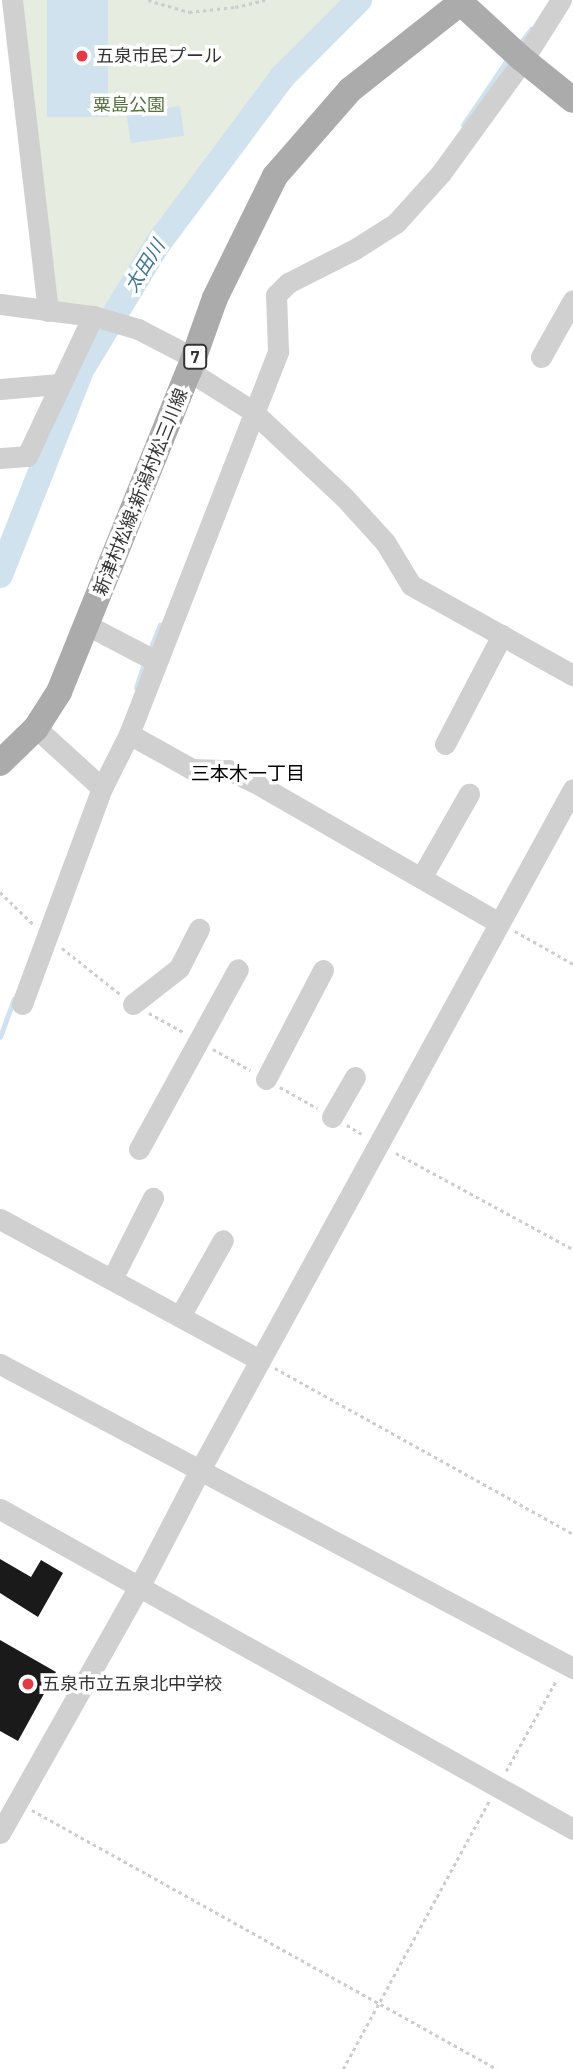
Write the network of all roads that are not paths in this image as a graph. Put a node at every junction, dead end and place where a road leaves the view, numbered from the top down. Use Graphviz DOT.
graph roads {
  1 [pos="561,0"];
  2 [pos="462,1"];
  3 [pos="8,7"];
  4 [pos="523,60"];
  5 [pos="573,100"];
  6 [pos="573,300"];
  7 [pos="0,304"];
  8 [pos="48,311"];
  9 [pos="93,316"];
  10 [pos="541,357"];
  11 [pos="192,365"];
  12 [pos="59,384"];
  13 [pos="0,389"];
  14 [pos="255,413"];
  15 [pos="0,458"];
  16 [pos="87,625"];
  17 [pos="502,635"];
  18 [pos="156,661"];
  19 [pos="573,675"];
  20 [pos="36,728"];
  21 [pos="129,734"];
  22 [pos="445,744"];
  23 [pos="0,763"];
  24 [pos="102,788"];
  25 [pos="573,789"];
  26 [pos="469,794"];
  27 [pos="421,878"];
  28 [pos="499,923"];
  29 [pos="199,929"];
  30 [pos="238,969"];
  31 [pos="323,970"];
  32 [pos="22,1004"];
  33 [pos="133,1004"];
  34 [pos="355,1077"];
  35 [pos="266,1079"];
  36 [pos="332,1117"];
  37 [pos="139,1149"];
  38 [pos="153,1198"];
  39 [pos="0,1219"];
  40 [pos="223,1240"];
  41 [pos="112,1279"];
  42 [pos="180,1316"];
  43 [pos="260,1360"];
  44 [pos="0,1364"];
  45 [pos="200,1470"];
  46 [pos="0,1510"];
  47 [pos="138,1585"];
  48 [pos="569,1666"];
  49 [pos="573,1829"];
  50 [pos="0,1833"];
  1 -- 4 [label="street"];
  2 -- 4 [label="main road"];
  2 -- 11 [label="main road, 新津村松線;新潟村松三川線 / 7"];
  3 -- 8 [label="street"];
  4 -- 5 [label="main road"];
  4 -- 14 [label="street"];
  6 -- 10 [label="street"];
  7 -- 8 [label="street"];
  8 -- 9 [label="street"];
  9 -- 11 [label="street"];
  9 -- 12 [label="street"];
  11 -- 14 [label="street"];
  11 -- 16 [label="main road, 新津村松線;新潟村松三川線 / 7"];
  12 -- 13 [label="street"];
  12 -- 15 [label="street"];
  14 -- 17 [label="street"];
  14 -- 18 [label="street"];
  16 -- 18 [label="street"];
  16 -- 20 [label="main road, 新津村松線;新潟村松三川線 / 7"];
  17 -- 19 [label="street"];
  17 -- 22 [label="street"];
  18 -- 21 [label="street"];
  20 -- 23 [label="main road, 新津村松線;新潟村松三川線 / 7"];
  20 -- 24 [label="street"];
  21 -- 24 [label="street"];
  21 -- 27 [label="street"];
  24 -- 32 [label="street"];
  25 -- 28 [label="street"];
  26 -- 27 [label="street"];
  27 -- 28 [label="street"];
  28 -- 43 [label="street"];
  29 -- 33 [label="street"];
  30 -- 37 [label="street"];
  31 -- 35 [label="street"];
  34 -- 36 [label="street"];
  38 -- 41 [label="street"];
  39 -- 41 [label="street"];
  40 -- 42 [label="street"];
  41 -- 42 [label="street"];
  42 -- 43 [label="street"];
  43 -- 45 [label="street"];
  44 -- 45 [label="street"];
  45 -- 47 [label="street"];
  45 -- 48 [label="street"];
  46 -- 47 [label="street"];
  47 -- 49 [label="street"];
  47 -- 50 [label="street"];
}
